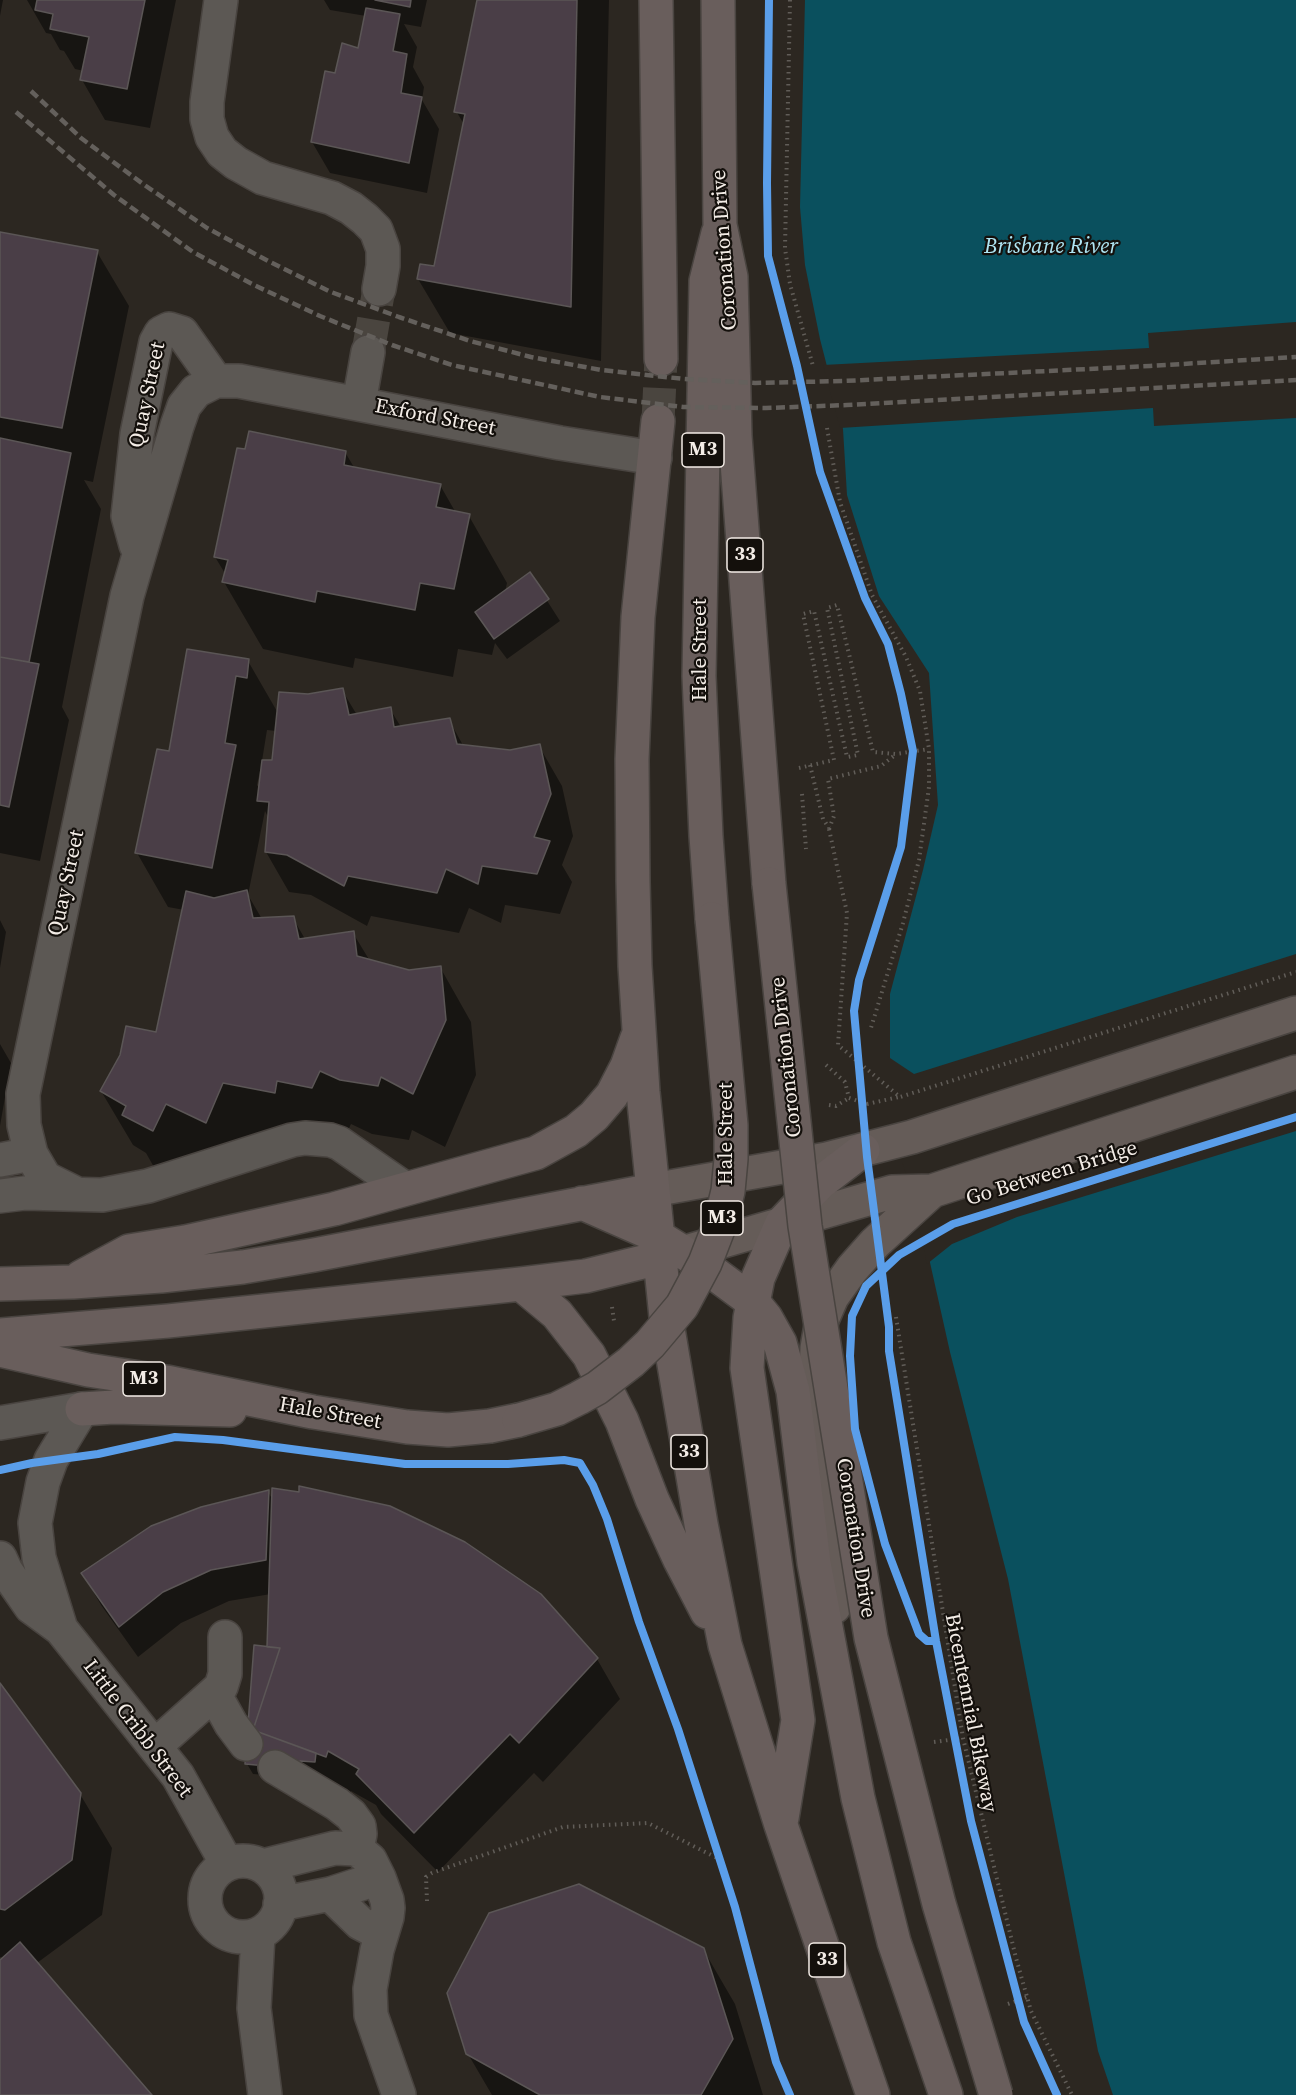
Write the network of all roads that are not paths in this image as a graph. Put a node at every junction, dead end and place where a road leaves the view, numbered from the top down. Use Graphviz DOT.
graph roads {
  1 [pos="221,0"];
  2 [pos="656,0"];
  3 [pos="718,0"];
  4 [pos="720,225"];
  5 [pos="380,289"];
  6 [pos="368,352"];
  7 [pos="661,359"];
  8 [pos="216,381"];
  9 [pos="359,403"];
  10 [pos="658,422"];
  11 [pos="655,458"];
  12 [pos="139,554"];
  13 [pos="1296,1013"];
  14 [pos="639,1034"];
  15 [pos="1296,1072"];
  16 [pos="863,1150"];
  17 [pos="15,1157"];
  18 [pos="404,1188"];
  19 [pos="653,1190"];
  20 [pos="932,1191"];
  21 [pos="75,1193"];
  22 [pos="0,1196"];
  23 [pos="582,1203"];
  24 [pos="782,1223"];
  25 [pos="666,1249"];
  26 [pos="73,1282"];
  27 [pos="0,1284"];
  28 [pos="521,1284"];
  29 [pos="753,1302"];
  30 [pos="0,1335"];
  31 [pos="0,1350"];
  32 [pos="288,1406"];
  33 [pos="82,1409"];
  34 [pos="0,1423"];
  35 [pos="0,1558"];
  36 [pos="61,1629"];
  37 [pos="225,1637"];
  38 [pos="725,1645"];
  39 [pos="215,1695"];
  40 [pos="843,1718"];
  41 [pos="246,1744"];
  42 [pos="155,1746"];
  43 [pos="275,1767"];
  44 [pos="781,1825"];
  45 [pos="357,1849"];
  46 [pos="227,1864"];
  47 [pos="263,1866"];
  48 [pos="379,1878"];
  49 [pos="330,1894"];
  50 [pos="280,1904"];
  51 [pos="381,1934"];
  52 [pos="258,1935"];
  53 [pos="265,2095"];
  54 [pos="399,2095"];
  55 [pos="873,2095"];
  56 [pos="946,2095"];
  57 [pos="996,2095"];
  1 -- 5 [label="street"];
  2 -- 7 [label="highway"];
  3 -- 4 [label="highway, Coronation Drive / M3"];
  4 -- 32 [label="highway, Hale Street / M3, bridge"];
  4 -- 57 [label="highway, Coronation Drive / 33, bridge"];
  6 -- 9 [label="street"];
  8 -- 9 [label="street, Exford Street"];
  8 -- 12 [label="street, Quay Street"];
  8 -- 12 [label="street, Quay Street"];
  9 -- 11 [label="street, Exford Street"];
  10 -- 11 [label="highway, M3"];
  11 -- 14 [label="highway, M3"];
  12 -- 17 [label="street, Quay Street"];
  13 -- 16 [label="main road"];
  14 -- 18 [label="highway, M3"];
  14 -- 19 [label="highway, 33"];
  15 -- 20 [label="main road, Go Between Bridge"];
  16 -- 19 [label="main road"];
  16 -- 24 [label="highway"];
  17 -- 21 [label="street, Quay Street"];
  18 -- 21 [label="street"];
  18 -- 26 [label="highway, M3"];
  19 -- 23 [label="highway"];
  19 -- 25 [label="highway, 33"];
  20 -- 24 [label="main road, Go Between Bridge"];
  20 -- 40 [label="main road"];
  21 -- 22 [label="street"];
  23 -- 25 [label="highway"];
  23 -- 26 [label="highway"];
  24 -- 25 [label="main road, Go Between Bridge"];
  24 -- 29 [label="highway"];
  25 -- 28 [label="highway"];
  25 -- 29 [label="highway"];
  25 -- 38 [label="highway, 33"];
  26 -- 27 [label="highway, M3"];
  28 -- 30 [label="highway"];
  28 -- 38 [label="highway"];
  29 -- 40 [label="highway"];
  29 -- 44 [label="highway"];
  31 -- 32 [label="highway, Hale Street / M3"];
  32 -- 33 [label="highway"];
  33 -- 34 [label="street"];
  33 -- 36 [label="street, Little Cribb Street"];
  35 -- 36 [label="street, Little Cribb Street"];
  36 -- 42 [label="street, Little Cribb Street"];
  37 -- 39 [label="street"];
  38 -- 44 [label="highway, 33"];
  39 -- 41 [label="street"];
  39 -- 42 [label="street"];
  40 -- 56 [label="highway"];
  42 -- 46 [label="street, Little Cribb Street"];
  43 -- 45 [label="street"];
  44 -- 55 [label="highway, 33"];
  45 -- 47 [label="street"];
  45 -- 48 [label="street"];
  46 -- 47 [label="street"];
  46 -- 52 [label="street"];
  47 -- 50 [label="street"];
  48 -- 49 [label="street"];
  48 -- 51 [label="street"];
  49 -- 50 [label="street"];
  49 -- 51 [label="street"];
  50 -- 52 [label="street"];
  51 -- 54 [label="street"];
  52 -- 53 [label="street"];
}
